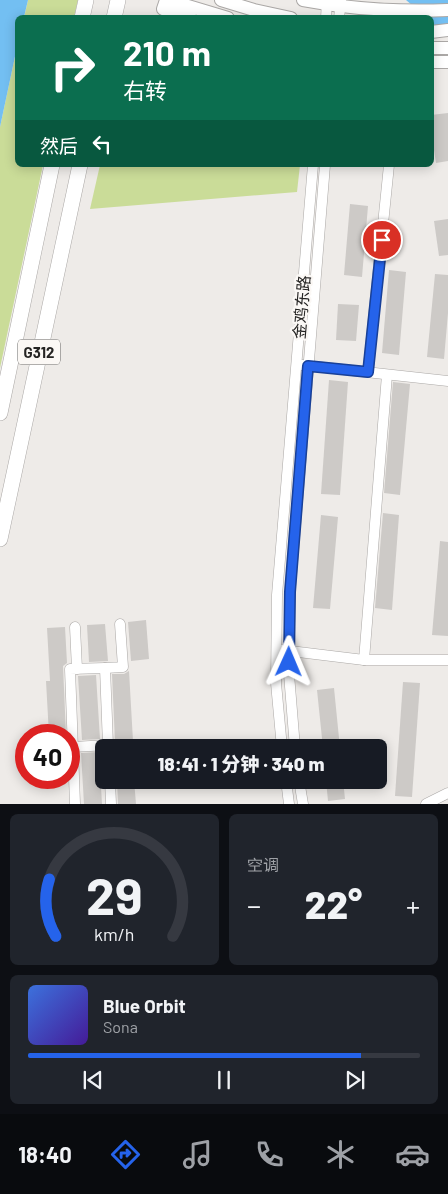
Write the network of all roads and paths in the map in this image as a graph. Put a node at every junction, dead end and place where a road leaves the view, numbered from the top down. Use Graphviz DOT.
graph roads {
  1 [pos="86,0"];
  2 [pos="118,0"];
  3 [pos="167,0"];
  4 [pos="221,0"];
  5 [pos="303,0"];
  6 [pos="327,2"];
  7 [pos="340,8"];
  8 [pos="448,10"];
  9 [pos="83,15"];
  10 [pos="115,15"];
  11 [pos="182,15"];
  12 [pos="218,15"];
  13 [pos="279,15"];
  14 [pos="326,15"];
  15 [pos="448,30"];
  16 [pos="434,32"];
  17 [pos="434,48"];
  18 [pos="448,48"];
  19 [pos="434,62"];
  20 [pos="448,62"];
  21 [pos="52,167"];
  22 [pos="80,167"];
  23 [pos="313,167"];
  24 [pos="325,167"];
  25 [pos="389,167"];
  26 [pos="296,365"];
  27 [pos="308,366"];
  28 [pos="368,372"];
  29 [pos="387,374"];
  30 [pos="448,381"];
  31 [pos="0,414"];
  32 [pos="0,539"];
  33 [pos="120,624"];
  34 [pos="75,627"];
  35 [pos="276,649"];
  36 [pos="289,650"];
  37 [pos="364,660"];
  38 [pos="448,660"];
  39 [pos="105,668"];
  40 [pos="77,669"];
  41 [pos="72,724"];
  42 [pos="108,739"];
  43 [pos="281,739"];
  44 [pos="294,739"];
  45 [pos="95,746"];
  46 [pos="80,747"];
  47 [pos="75,789"];
  48 [pos="110,789"];
  49 [pos="287,789"];
  50 [pos="300,789"];
  51 [pos="448,793"];
  52 [pos="76,804"];
  53 [pos="111,804"];
  54 [pos="289,804"];
  55 [pos="303,804"];
  56 [pos="426,804"];
  1 -- 9 [label="highway"];
  2 -- 10 [label="highway"];
  3 -- 11 [label="main road"];
  3 -- 12 [label="main road"];
  4 -- 13 [label="main road"];
  5 -- 6 [label="main road"];
  6 -- 7 [label="main road"];
  6 -- 14 [label="street"];
  7 -- 8 [label="main road"];
  15 -- 16 [label="main road"];
  17 -- 18 [label="main road"];
  19 -- 20 [label="main road"];
  21 -- 31 [label="highway, G312"];
  22 -- 32 [label="highway, G312"];
  23 -- 26 [label="street, 金鸡东路"];
  24 -- 27 [label="street, 金鸡东路"];
  25 -- 28 [label="street"];
  26 -- 27 [label="street"];
  26 -- 35 [label="street, 金鸡东路"];
  27 -- 28 [label="street"];
  27 -- 36 [label="street, 金鸡东路"];
  28 -- 29 [label="street"];
  29 -- 30 [label="street"];
  29 -- 37 [label="street"];
  33 -- 39 [label="street"];
  34 -- 40 [label="street"];
  35 -- 36 [label="street"];
  35 -- 43 [label="street, 金鸡东路"];
  36 -- 37 [label="street"];
  36 -- 44 [label="street, 金鸡东路"];
  37 -- 38 [label="street"];
  39 -- 40 [label="street"];
  39 -- 42 [label="street"];
  40 -- 41 [label="street"];
  45 -- 46 [label="street"];
  47 -- 52 [label="street"];
  48 -- 53 [label="street"];
  49 -- 54 [label="street"];
  50 -- 55 [label="street"];
  51 -- 56 [label="street"];
}
